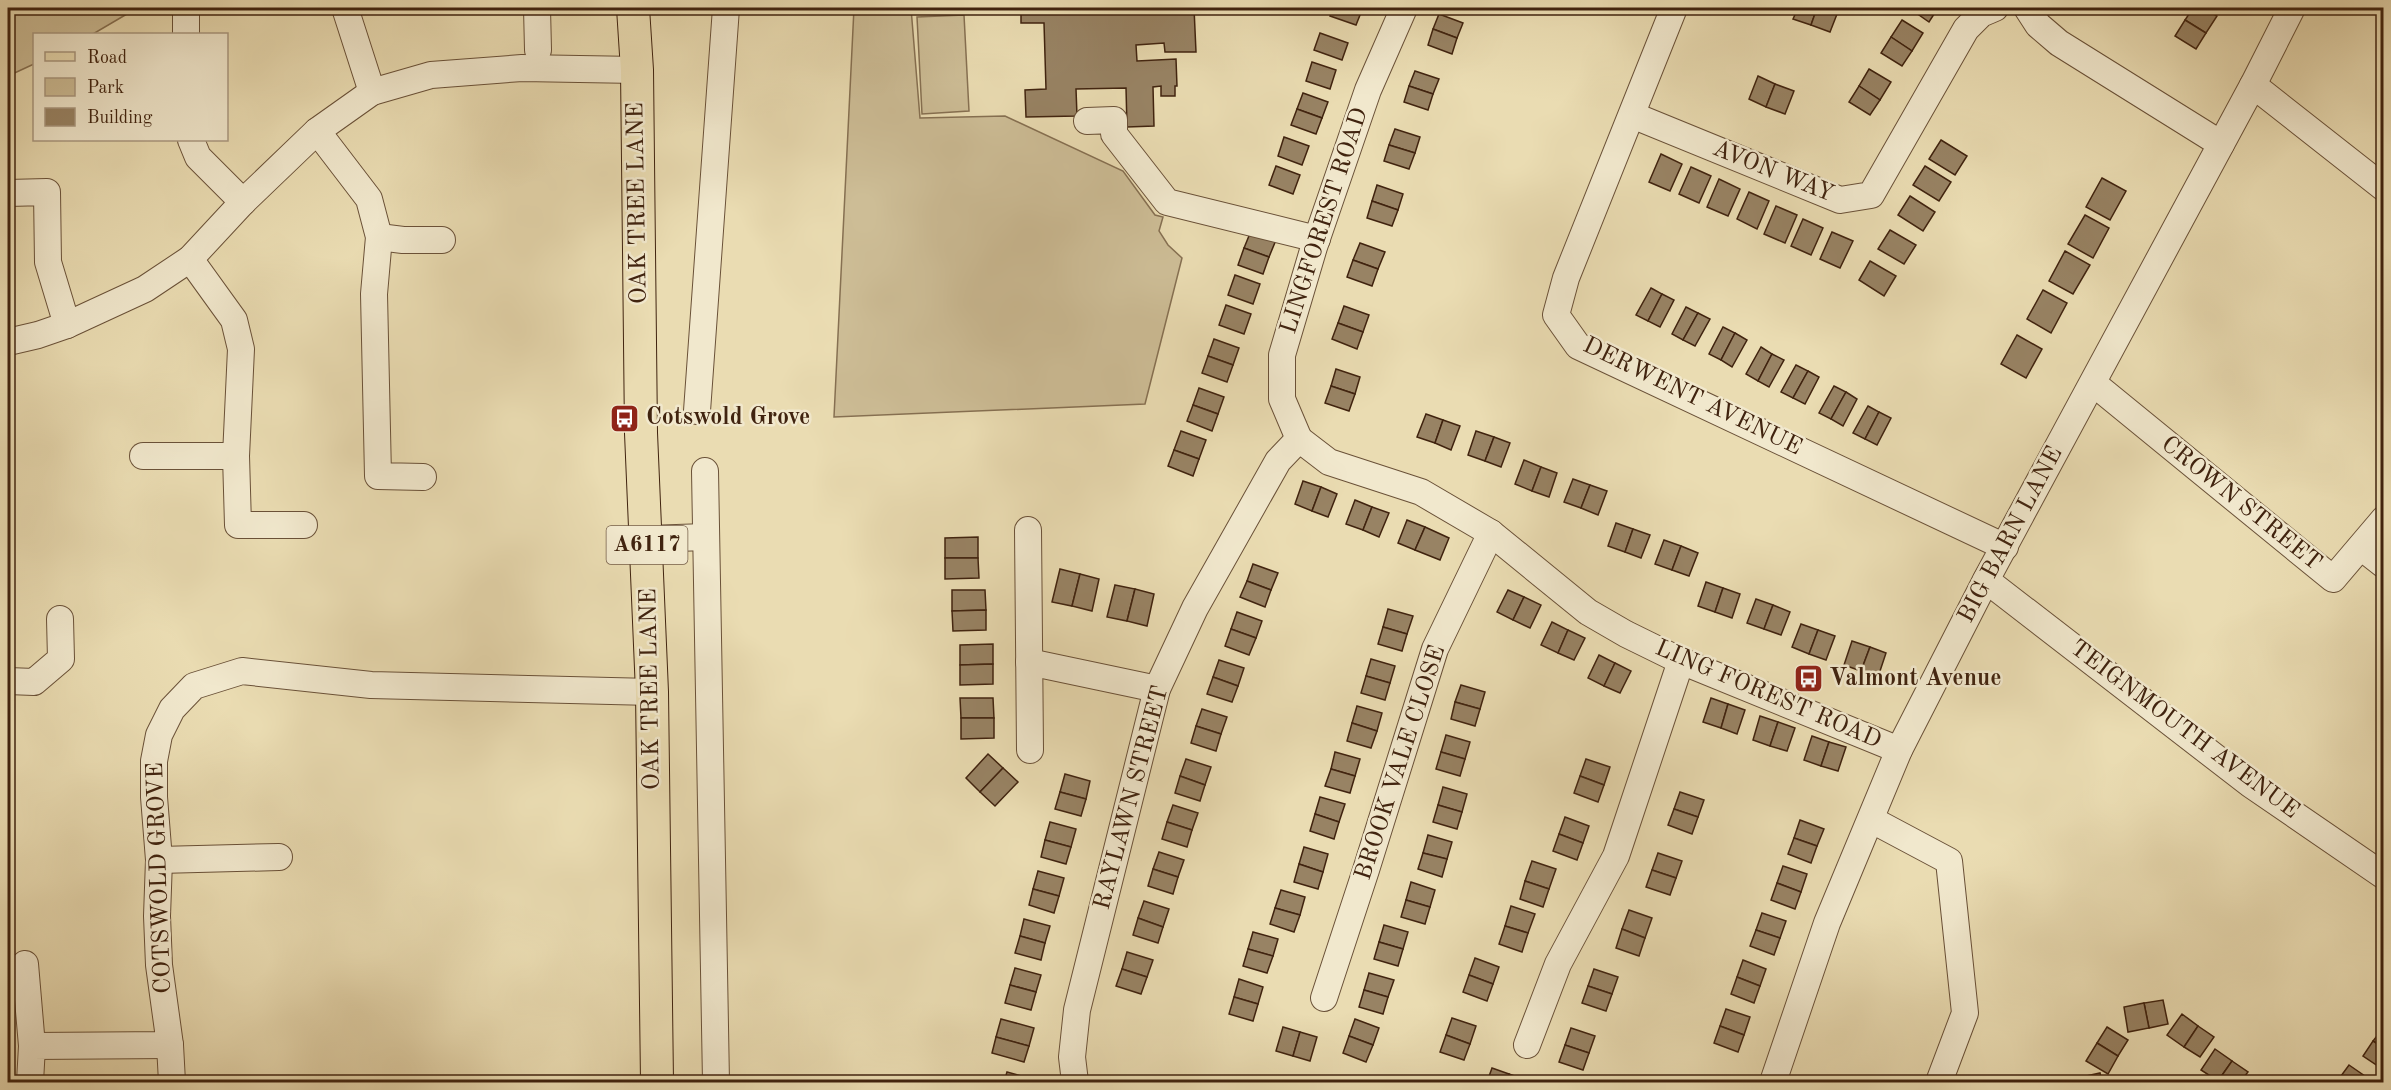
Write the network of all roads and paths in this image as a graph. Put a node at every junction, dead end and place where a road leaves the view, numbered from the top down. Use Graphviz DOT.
graph roads {
  1 [pos="186,8"];
  2 [pos="345,8"];
  3 [pos="537,8"];
  4 [pos="633,8"];
  5 [pos="726,8"];
  6 [pos="1404,8"];
  7 [pos="1674,8"];
  8 [pos="1995,8"];
  9 [pos="2027,8"];
  10 [pos="2292,8"];
  11 [pos="186,33"];
  12 [pos="538,50"];
  13 [pos="637,70"];
  14 [pos="2253,85"];
  15 [pos="372,92"];
  16 [pos="1632,115"];
  17 [pos="1087,121"];
  18 [pos="317,131"];
  19 [pos="191,141"];
  20 [pos="2221,144"];
  21 [pos="2384,188"];
  22 [pos="8,193"];
  23 [pos="243,202"];
  24 [pos="379,237"];
  25 [pos="1317,239"];
  26 [pos="442,240"];
  27 [pos="190,259"];
  28 [pos="67,325"];
  29 [pos="8,342"];
  30 [pos="2093,383"];
  31 [pos="697,411"];
  32 [pos="1299,439"];
  33 [pos="143,456"];
  34 [pos="236,456"];
  35 [pos="705,471"];
  36 [pos="423,477"];
  37 [pos="2384,519"];
  38 [pos="304,525"];
  39 [pos="1028,530"];
  40 [pos="1491,533"];
  41 [pos="706,537"];
  42 [pos="647,539"];
  43 [pos="2005,547"];
  44 [pos="2361,547"];
  45 [pos="2384,565"];
  46 [pos="1986,580"];
  47 [pos="60,619"];
  48 [pos="1681,661"];
  49 [pos="1029,662"];
  50 [pos="8,681"];
  51 [pos="1157,690"];
  52 [pos="652,692"];
  53 [pos="1030,750"];
  54 [pos="1899,750"];
  55 [pos="1872,820"];
  56 [pos="279,857"];
  57 [pos="159,860"];
  58 [pos="2384,876"];
  59 [pos="25,964"];
  60 [pos="1324,998"];
  61 [pos="170,1045"];
  62 [pos="1527,1045"];
  63 [pos="32,1046"];
  64 [pos="30,1083"];
  65 [pos="172,1083"];
  66 [pos="657,1083"];
  67 [pos="716,1083"];
  68 [pos="1075,1083"];
  69 [pos="1773,1083"];
  70 [pos="1939,1083"];
  1 -- 11 [label="street"];
  2 -- 15 [label="street"];
  3 -- 12 [label="street"];
  4 -- 13 [label="main road, OAK TREE LANE / A6117"];
  5 -- 31 [label="street"];
  6 -- 25 [label="street, LINGFOREST ROAD"];
  7 -- 16 [label="street, DERWENT AVENUE"];
  8 -- 16 [label="street, AVON WAY"];
  9 -- 20 [label="street"];
  10 -- 14 [label="street, BIG BARN LANE"];
  13 -- 15 [label="street"];
  13 -- 42 [label="main road, OAK TREE LANE / A6117"];
  14 -- 20 [label="street, BIG BARN LANE"];
  14 -- 21 [label="street"];
  15 -- 18 [label="street"];
  16 -- 43 [label="street, DERWENT AVENUE"];
  17 -- 25 [label="street"];
  18 -- 23 [label="street"];
  18 -- 24 [label="street"];
  19 -- 23 [label="street"];
  20 -- 30 [label="street, BIG BARN LANE"];
  22 -- 28 [label="street"];
  23 -- 27 [label="street"];
  24 -- 26 [label="street"];
  24 -- 36 [label="street"];
  25 -- 32 [label="street, LINGFOREST ROAD"];
  27 -- 28 [label="street"];
  27 -- 34 [label="street"];
  28 -- 29 [label="street"];
  30 -- 43 [label="street, BIG BARN LANE"];
  30 -- 44 [label="street, CROWN STREET"];
  32 -- 40 [label="street, LING FOREST ROAD"];
  32 -- 51 [label="street, RAYLAWN STREET"];
  33 -- 34 [label="street"];
  34 -- 38 [label="street"];
  35 -- 41 [label="street"];
  37 -- 44 [label="street"];
  39 -- 49 [label="street"];
  40 -- 48 [label="street, LING FOREST ROAD"];
  40 -- 60 [label="street, BROOK VALE CLOSE"];
  41 -- 42 [label="street"];
  41 -- 67 [label="street"];
  42 -- 52 [label="main road, OAK TREE LANE / A6117"];
  43 -- 46 [label="street, BIG BARN LANE"];
  44 -- 45 [label="street, CROWN STREET"];
  46 -- 54 [label="street, BIG BARN LANE"];
  46 -- 58 [label="street, TEIGNMOUTH AVENUE"];
  47 -- 50 [label="street"];
  48 -- 54 [label="street, LING FOREST ROAD"];
  48 -- 62 [label="street"];
  49 -- 51 [label="street"];
  49 -- 53 [label="street"];
  51 -- 68 [label="street, RAYLAWN STREET"];
  52 -- 57 [label="street, COTSWOLD GROVE"];
  52 -- 66 [label="main road, OAK TREE LANE / A6117"];
  54 -- 55 [label="street, BIG BARN LANE"];
  55 -- 69 [label="street, BIG BARN LANE"];
  55 -- 70 [label="street"];
  56 -- 57 [label="street"];
  57 -- 61 [label="street, COTSWOLD GROVE"];
  59 -- 63 [label="street"];
  61 -- 63 [label="street"];
  61 -- 65 [label="street, COTSWOLD GROVE"];
  63 -- 64 [label="street"];
}
